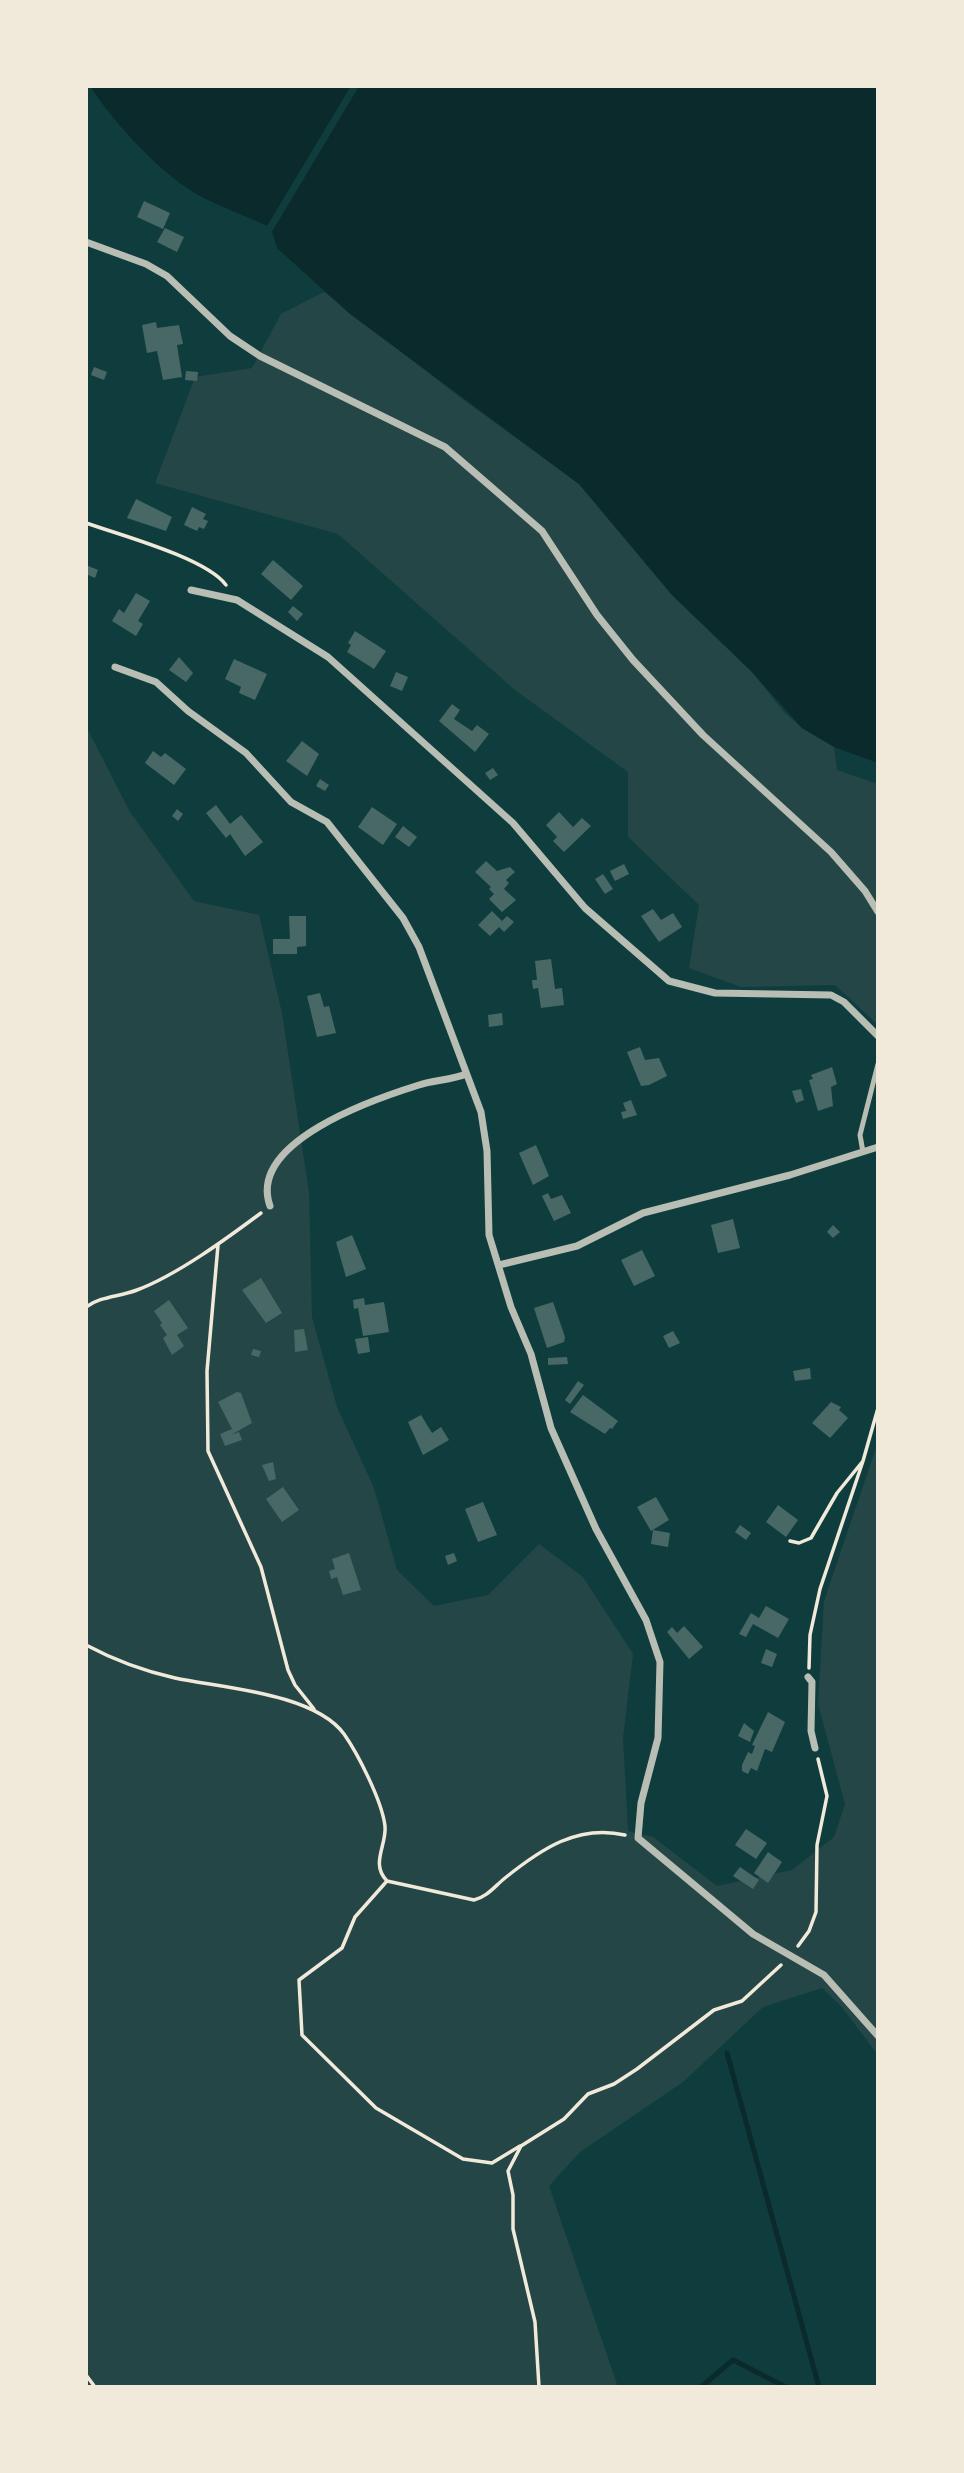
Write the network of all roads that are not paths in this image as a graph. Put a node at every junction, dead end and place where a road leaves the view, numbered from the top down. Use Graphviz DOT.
graph roads {
  1 [pos="86,242"];
  2 [pos="191,590"];
  3 [pos="115,667"];
  4 [pos="878,912"];
  5 [pos="878,1036"];
  6 [pos="878,1064"];
  7 [pos="466,1074"];
  8 [pos="878,1147"];
  9 [pos="863,1152"];
  10 [pos="270,1206"];
  11 [pos="499,1265"];
  12 [pos="808,1677"];
  13 [pos="815,1748"];
  14 [pos="878,2036"];
  1 -- 4 [label="street"];
  2 -- 5 [label="street"];
  3 -- 7 [label="street"];
  6 -- 9 [label="lane"];
  7 -- 10 [label="street"];
  7 -- 11 [label="street"];
  8 -- 9 [label="street"];
  9 -- 11 [label="street"];
  11 -- 14 [label="street"];
  12 -- 13 [label="street"];
}
